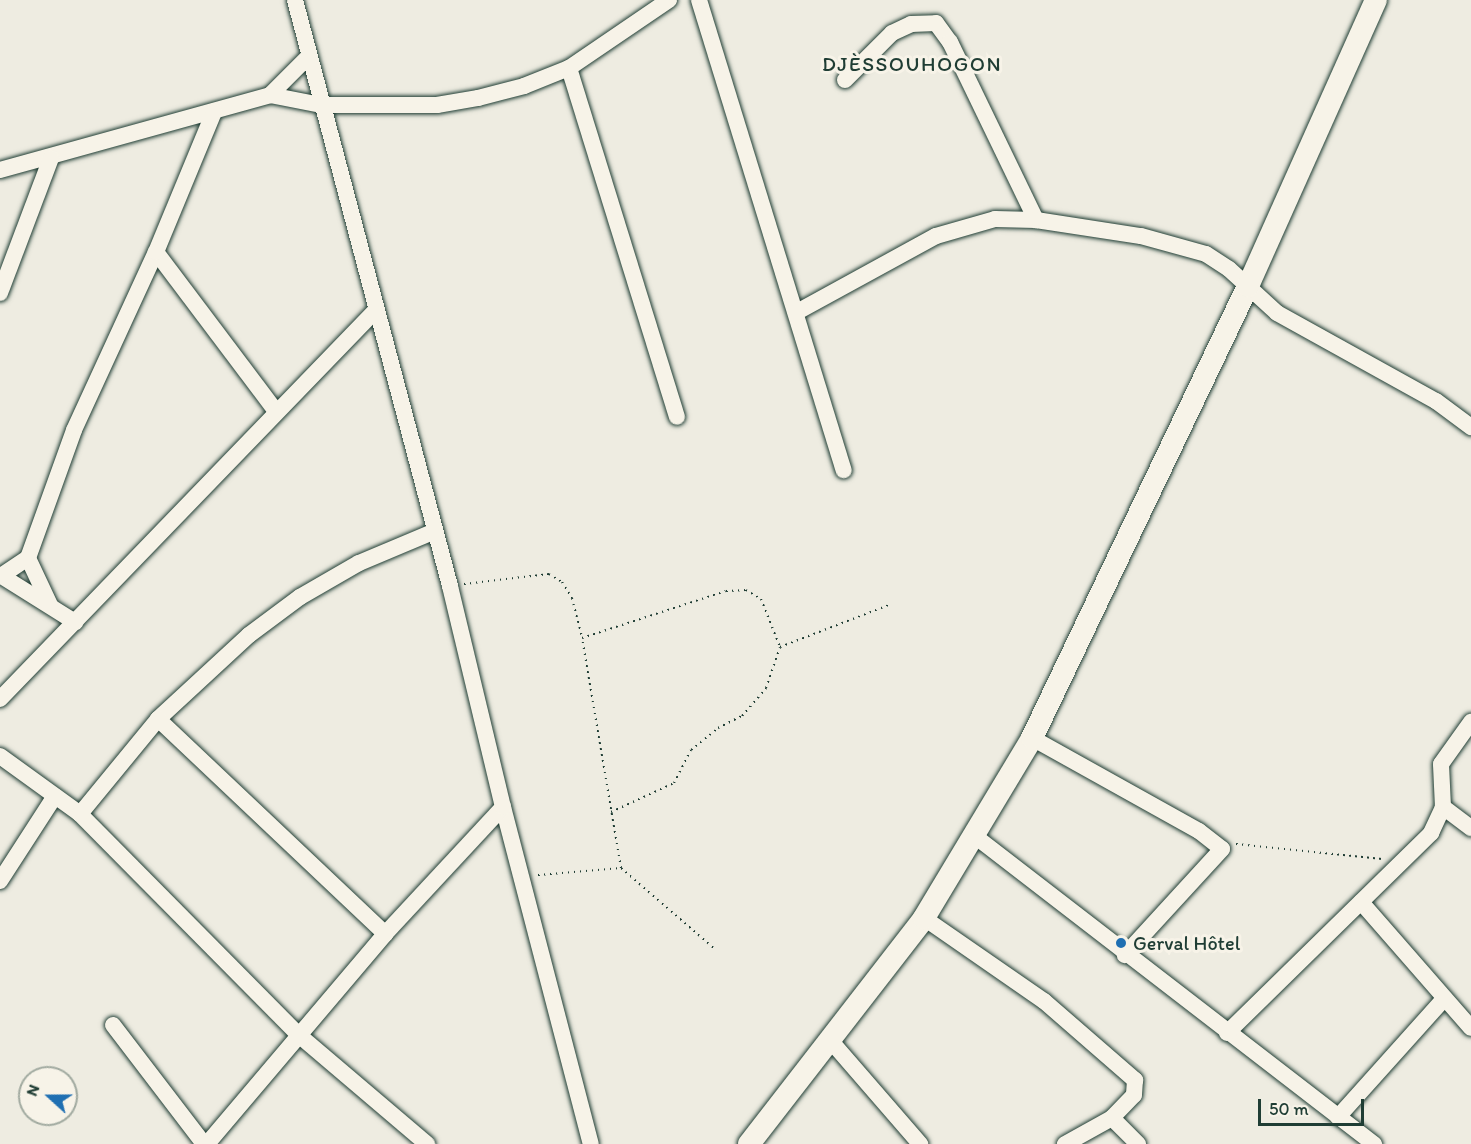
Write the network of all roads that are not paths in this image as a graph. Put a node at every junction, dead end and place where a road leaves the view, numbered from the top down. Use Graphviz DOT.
graph roads {
  1 [pos="295,0"];
  2 [pos="669,0"];
  3 [pos="699,0"];
  4 [pos="1376,0"];
  5 [pos="308,57"];
  6 [pos="569,68"];
  7 [pos="845,80"];
  8 [pos="270,95"];
  9 [pos="321,105"];
  10 [pos="214,112"];
  11 [pos="51,158"];
  12 [pos="0,170"];
  13 [pos="1036,220"];
  14 [pos="156,252"];
  15 [pos="1248,286"];
  16 [pos="0,294"];
  17 [pos="374,312"];
  18 [pos="796,312"];
  19 [pos="276,411"];
  20 [pos="677,417"];
  21 [pos="1471,427"];
  22 [pos="844,470"];
  23 [pos="435,531"];
  24 [pos="28,558"];
  25 [pos="0,576"];
  26 [pos="50,605"];
  27 [pos="75,622"];
  28 [pos="0,699"];
  29 [pos="158,719"];
  30 [pos="1471,722"];
  31 [pos="1032,738"];
  32 [pos="0,756"];
  33 [pos="55,796"];
  34 [pos="503,807"];
  35 [pos="1443,807"];
  36 [pos="80,814"];
  37 [pos="1471,828"];
  38 [pos="976,837"];
  39 [pos="0,881"];
  40 [pos="1361,902"];
  41 [pos="924,918"];
  42 [pos="386,934"];
  43 [pos="1125,955"];
  44 [pos="1444,999"];
  45 [pos="113,1025"];
  46 [pos="1471,1028"];
  47 [pos="1227,1033"];
  48 [pos="300,1036"];
  49 [pos="830,1040"];
  50 [pos="1338,1117"];
  51 [pos="1112,1118"];
  52 [pos="205,1144"];
  53 [pos="427,1144"];
  54 [pos="591,1144"];
  55 [pos="749,1144"];
  56 [pos="920,1144"];
  57 [pos="1065,1144"];
  58 [pos="1138,1144"];
  59 [pos="1374,1144"];
  1 -- 5 [label="street"];
  2 -- 6 [label="street"];
  3 -- 18 [label="street"];
  4 -- 15 [label="street"];
  5 -- 8 [label="street"];
  5 -- 9 [label="street"];
  6 -- 9 [label="street"];
  6 -- 20 [label="street"];
  7 -- 13 [label="street"];
  8 -- 9 [label="street"];
  8 -- 10 [label="street"];
  9 -- 17 [label="street"];
  10 -- 11 [label="street"];
  10 -- 14 [label="street"];
  11 -- 12 [label="street"];
  11 -- 16 [label="street"];
  13 -- 15 [label="street"];
  13 -- 18 [label="street"];
  14 -- 19 [label="street"];
  14 -- 24 [label="street"];
  15 -- 21 [label="street"];
  15 -- 31 [label="street"];
  17 -- 19 [label="street"];
  17 -- 23 [label="street"];
  18 -- 22 [label="street"];
  19 -- 27 [label="street"];
  23 -- 29 [label="street"];
  23 -- 34 [label="street"];
  24 -- 25 [label="street"];
  24 -- 26 [label="street"];
  25 -- 26 [label="street"];
  26 -- 27 [label="street"];
  27 -- 28 [label="street"];
  29 -- 36 [label="street"];
  29 -- 42 [label="street"];
  30 -- 35 [label="street"];
  31 -- 38 [label="street"];
  31 -- 43 [label="street"];
  32 -- 33 [label="street"];
  33 -- 36 [label="street"];
  33 -- 39 [label="street"];
  34 -- 42 [label="street"];
  34 -- 54 [label="street"];
  35 -- 37 [label="street"];
  35 -- 40 [label="street"];
  36 -- 48 [label="street"];
  38 -- 41 [label="street"];
  38 -- 43 [label="street"];
  40 -- 44 [label="street"];
  40 -- 47 [label="street"];
  41 -- 49 [label="street"];
  41 -- 51 [label="street"];
  42 -- 48 [label="street"];
  43 -- 47 [label="street"];
  44 -- 46 [label="street"];
  44 -- 50 [label="street"];
  45 -- 52 [label="street"];
  47 -- 50 [label="street"];
  48 -- 52 [label="street"];
  48 -- 53 [label="street"];
  49 -- 55 [label="street"];
  49 -- 56 [label="street"];
  50 -- 59 [label="street"];
  51 -- 57 [label="street"];
  51 -- 58 [label="street"];
}
